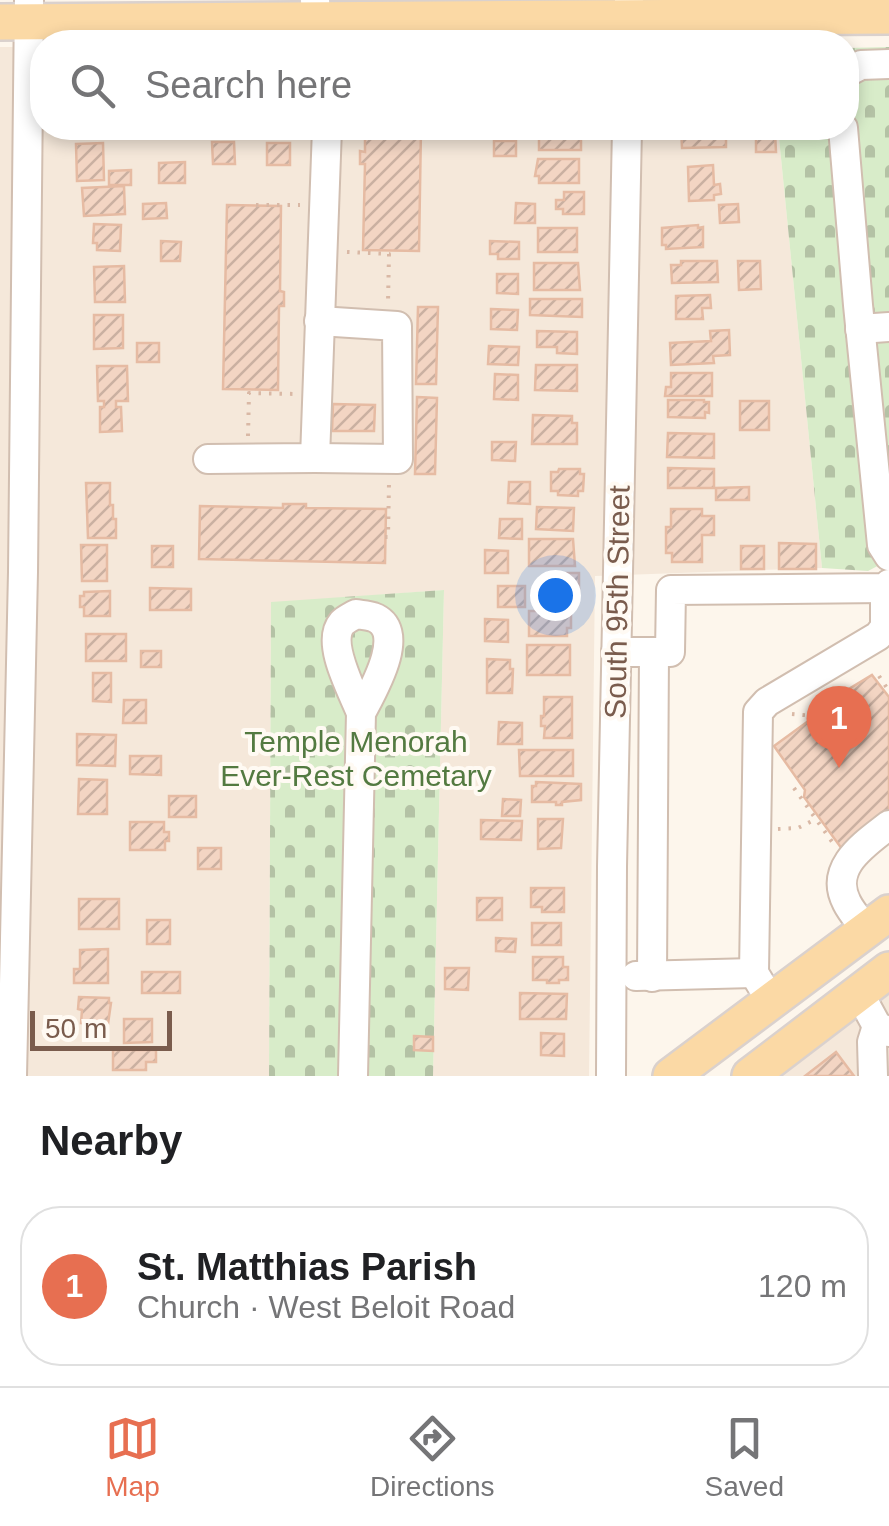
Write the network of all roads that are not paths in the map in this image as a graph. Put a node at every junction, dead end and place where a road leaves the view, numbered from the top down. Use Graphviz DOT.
graph roads {
  1 [pos="887,10"];
  2 [pos="20,15"];
  3 [pos="629,20"];
  4 [pos="319,21"];
  5 [pos="889,64"];
  6 [pos="859,67"];
  7 [pos="326,140"];
  8 [pos="627,140"];
  9 [pos="844,140"];
  10 [pos="319,321"];
  11 [pos="889,327"];
  12 [pos="860,329"];
  13 [pos="316,458"];
  14 [pos="208,459"];
  15 [pos="889,556"];
  16 [pos="12,572"];
  17 [pos="887,586"];
  18 [pos="616,652"];
  19 [pos="654,652"];
  20 [pos="361,714"];
  21 [pos="614,760"];
  22 [pos="654,762"];
  23 [pos="889,825"];
  24 [pos="612,867"];
  25 [pos="652,867"];
  26 [pos="877,922"];
  27 [pos="889,970"];
  28 [pos="612,976"];
  29 [pos="652,977"];
  30 [pos="762,987"];
  31 [pos="859,993"];
  32 [pos="883,1029"];
  33 [pos="12,1076"];
  34 [pos="353,1076"];
  35 [pos="611,1076"];
  36 [pos="671,1076"];
  37 [pos="750,1076"];
  38 [pos="873,1076"];
  1 -- 3 [label="main road"];
  2 -- 4 [label="main road"];
  2 -- 16 [label="street"];
  3 -- 4 [label="main road"];
  5 -- 6 [label="street"];
  7 -- 10 [label="street"];
  8 -- 18 [label="street, South 95th Street"];
  9 -- 12 [label="street"];
  10 -- 13 [label="street"];
  10 -- 13 [label="street"];
  11 -- 12 [label="street"];
  12 -- 15 [label="street"];
  13 -- 14 [label="street"];
  16 -- 33 [label="street"];
  17 -- 19 [label="street"];
  17 -- 30 [label="street"];
  18 -- 19 [label="street"];
  18 -- 21 [label="street, South 95th Street"];
  19 -- 22 [label="street"];
  20 -- 34 [label="street"];
  21 -- 22 [label="street"];
  21 -- 24 [label="street, South 95th Street"];
  22 -- 25 [label="street"];
  23 -- 26 [label="street"];
  24 -- 25 [label="street"];
  24 -- 28 [label="street, South 95th Street"];
  25 -- 29 [label="street"];
  26 -- 30 [label="main road"];
  27 -- 31 [label="main road"];
  28 -- 29 [label="street"];
  28 -- 35 [label="street, South 95th Street"];
  29 -- 30 [label="street"];
  30 -- 36 [label="main road"];
  31 -- 32 [label="street"];
  31 -- 37 [label="main road"];
  32 -- 38 [label="street"];
}
